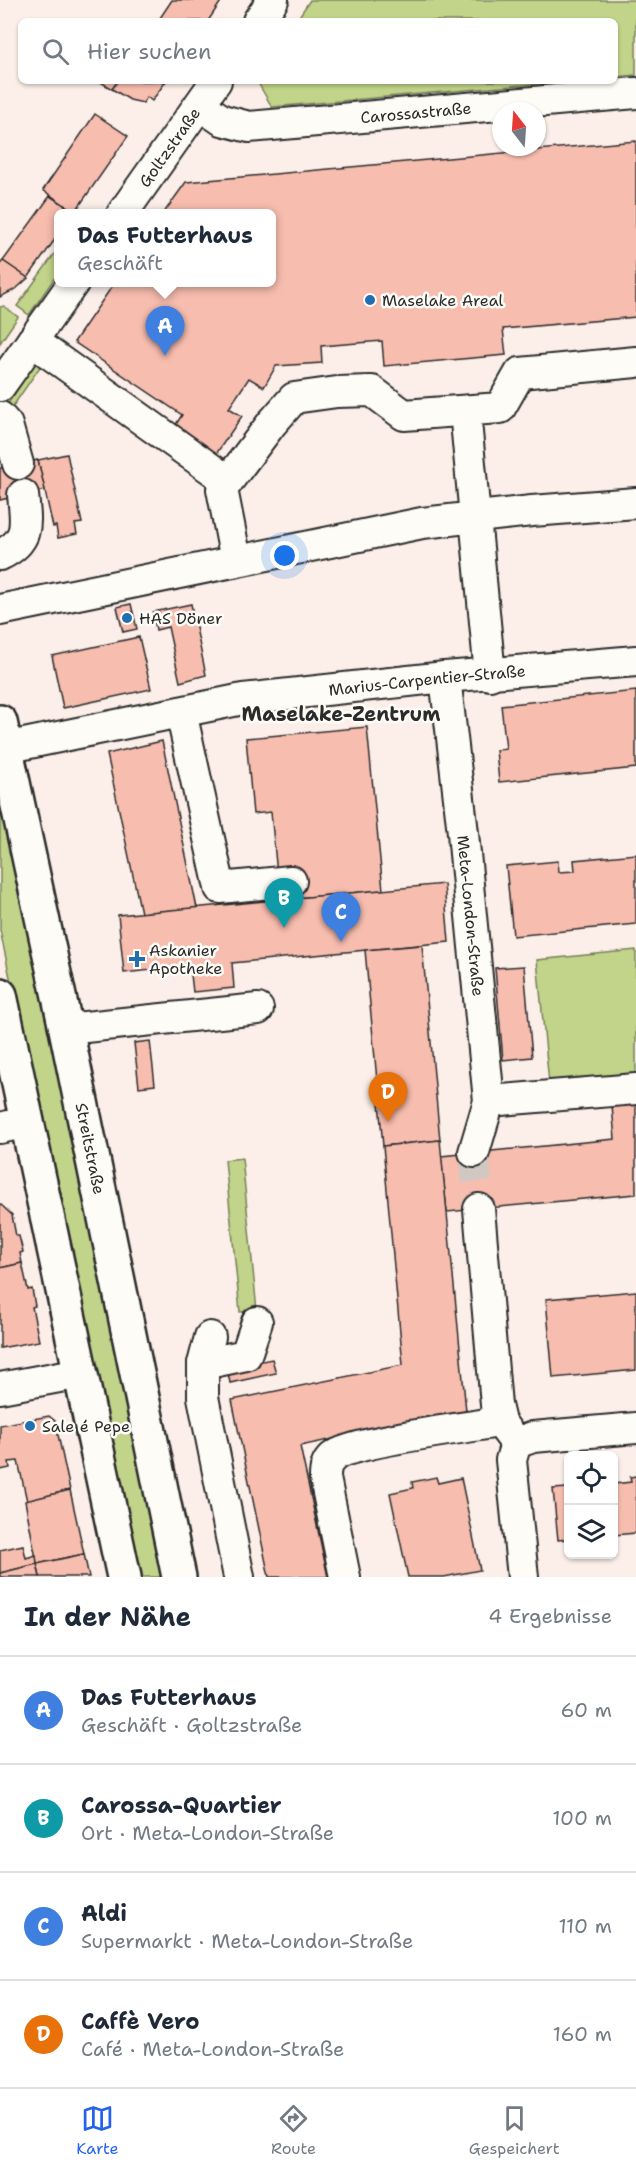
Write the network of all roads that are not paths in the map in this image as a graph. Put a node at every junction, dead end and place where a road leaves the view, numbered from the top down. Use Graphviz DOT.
graph roads {
  1 [pos="273,0"];
  2 [pos="260,18"];
  3 [pos="208,93"];
  4 [pos="636,93"];
  5 [pos="125,209"];
  6 [pos="70,287"];
  7 [pos="32,341"];
  8 [pos="636,362"];
  9 [pos="0,386"];
  10 [pos="465,411"];
  11 [pos="0,417"];
  12 [pos="18,464"];
  13 [pos="228,481"];
  14 [pos="24,495"];
  15 [pos="636,503"];
  16 [pos="476,518"];
  17 [pos="0,555"];
  18 [pos="236,560"];
  19 [pos="0,610"];
  20 [pos="636,661"];
  21 [pos="490,675"];
  22 [pos="445,677"];
  23 [pos="181,712"];
  24 [pos="3,735"];
  25 [pos="291,881"];
  26 [pos="0,995"];
  27 [pos="258,1009"];
  28 [pos="66,1029"];
  29 [pos="636,1089"];
  30 [pos="489,1101"];
  31 [pos="14,1125"];
  32 [pos="474,1152"];
  33 [pos="479,1209"];
  34 [pos="257,1322"];
  35 [pos="81,1373"];
  36 [pos="0,1388"];
  37 [pos="636,1428"];
  38 [pos="508,1433"];
  39 [pos="124,1577"];
  40 [pos="179,1577"];
  41 [pos="239,1577"];
  42 [pos="345,1577"];
  43 [pos="523,1577"];
  1 -- 2 [label="street"];
  3 -- 4 [label="street, Carossastraße"];
  3 -- 5 [label="street, Goltzstraße"];
  6 -- 7 [label="street"];
  7 -- 9 [label="street"];
  7 -- 13 [label="street"];
  8 -- 10 [label="street"];
  10 -- 13 [label="street"];
  10 -- 16 [label="street"];
  11 -- 12 [label="street"];
  13 -- 18 [label="street"];
  14 -- 17 [label="street"];
  15 -- 16 [label="street"];
  16 -- 18 [label="street"];
  16 -- 21 [label="street"];
  18 -- 19 [label="street"];
  20 -- 21 [label="street, Marius-Carpentier-Straße"];
  21 -- 22 [label="street, Marius-Carpentier-Straße"];
  22 -- 23 [label="street, Marius-Carpentier-Straße"];
  22 -- 30 [label="street, Meta-London-Straße"];
  23 -- 24 [label="street, Marius-Carpentier-Straße"];
  23 -- 25 [label="street"];
  24 -- 28 [label="main road, Streitstraße"];
  26 -- 31 [label="main road"];
  27 -- 28 [label="street"];
  28 -- 40 [label="main road, Streitstraße"];
  29 -- 30 [label="street"];
  30 -- 32 [label="street, Meta-London-Straße"];
  31 -- 35 [label="main road"];
  33 -- 38 [label="street"];
  34 -- 41 [label="street"];
  35 -- 36 [label="street"];
  35 -- 39 [label="main road"];
  37 -- 38 [label="street"];
  38 -- 42 [label="street"];
  38 -- 43 [label="street"];
}
